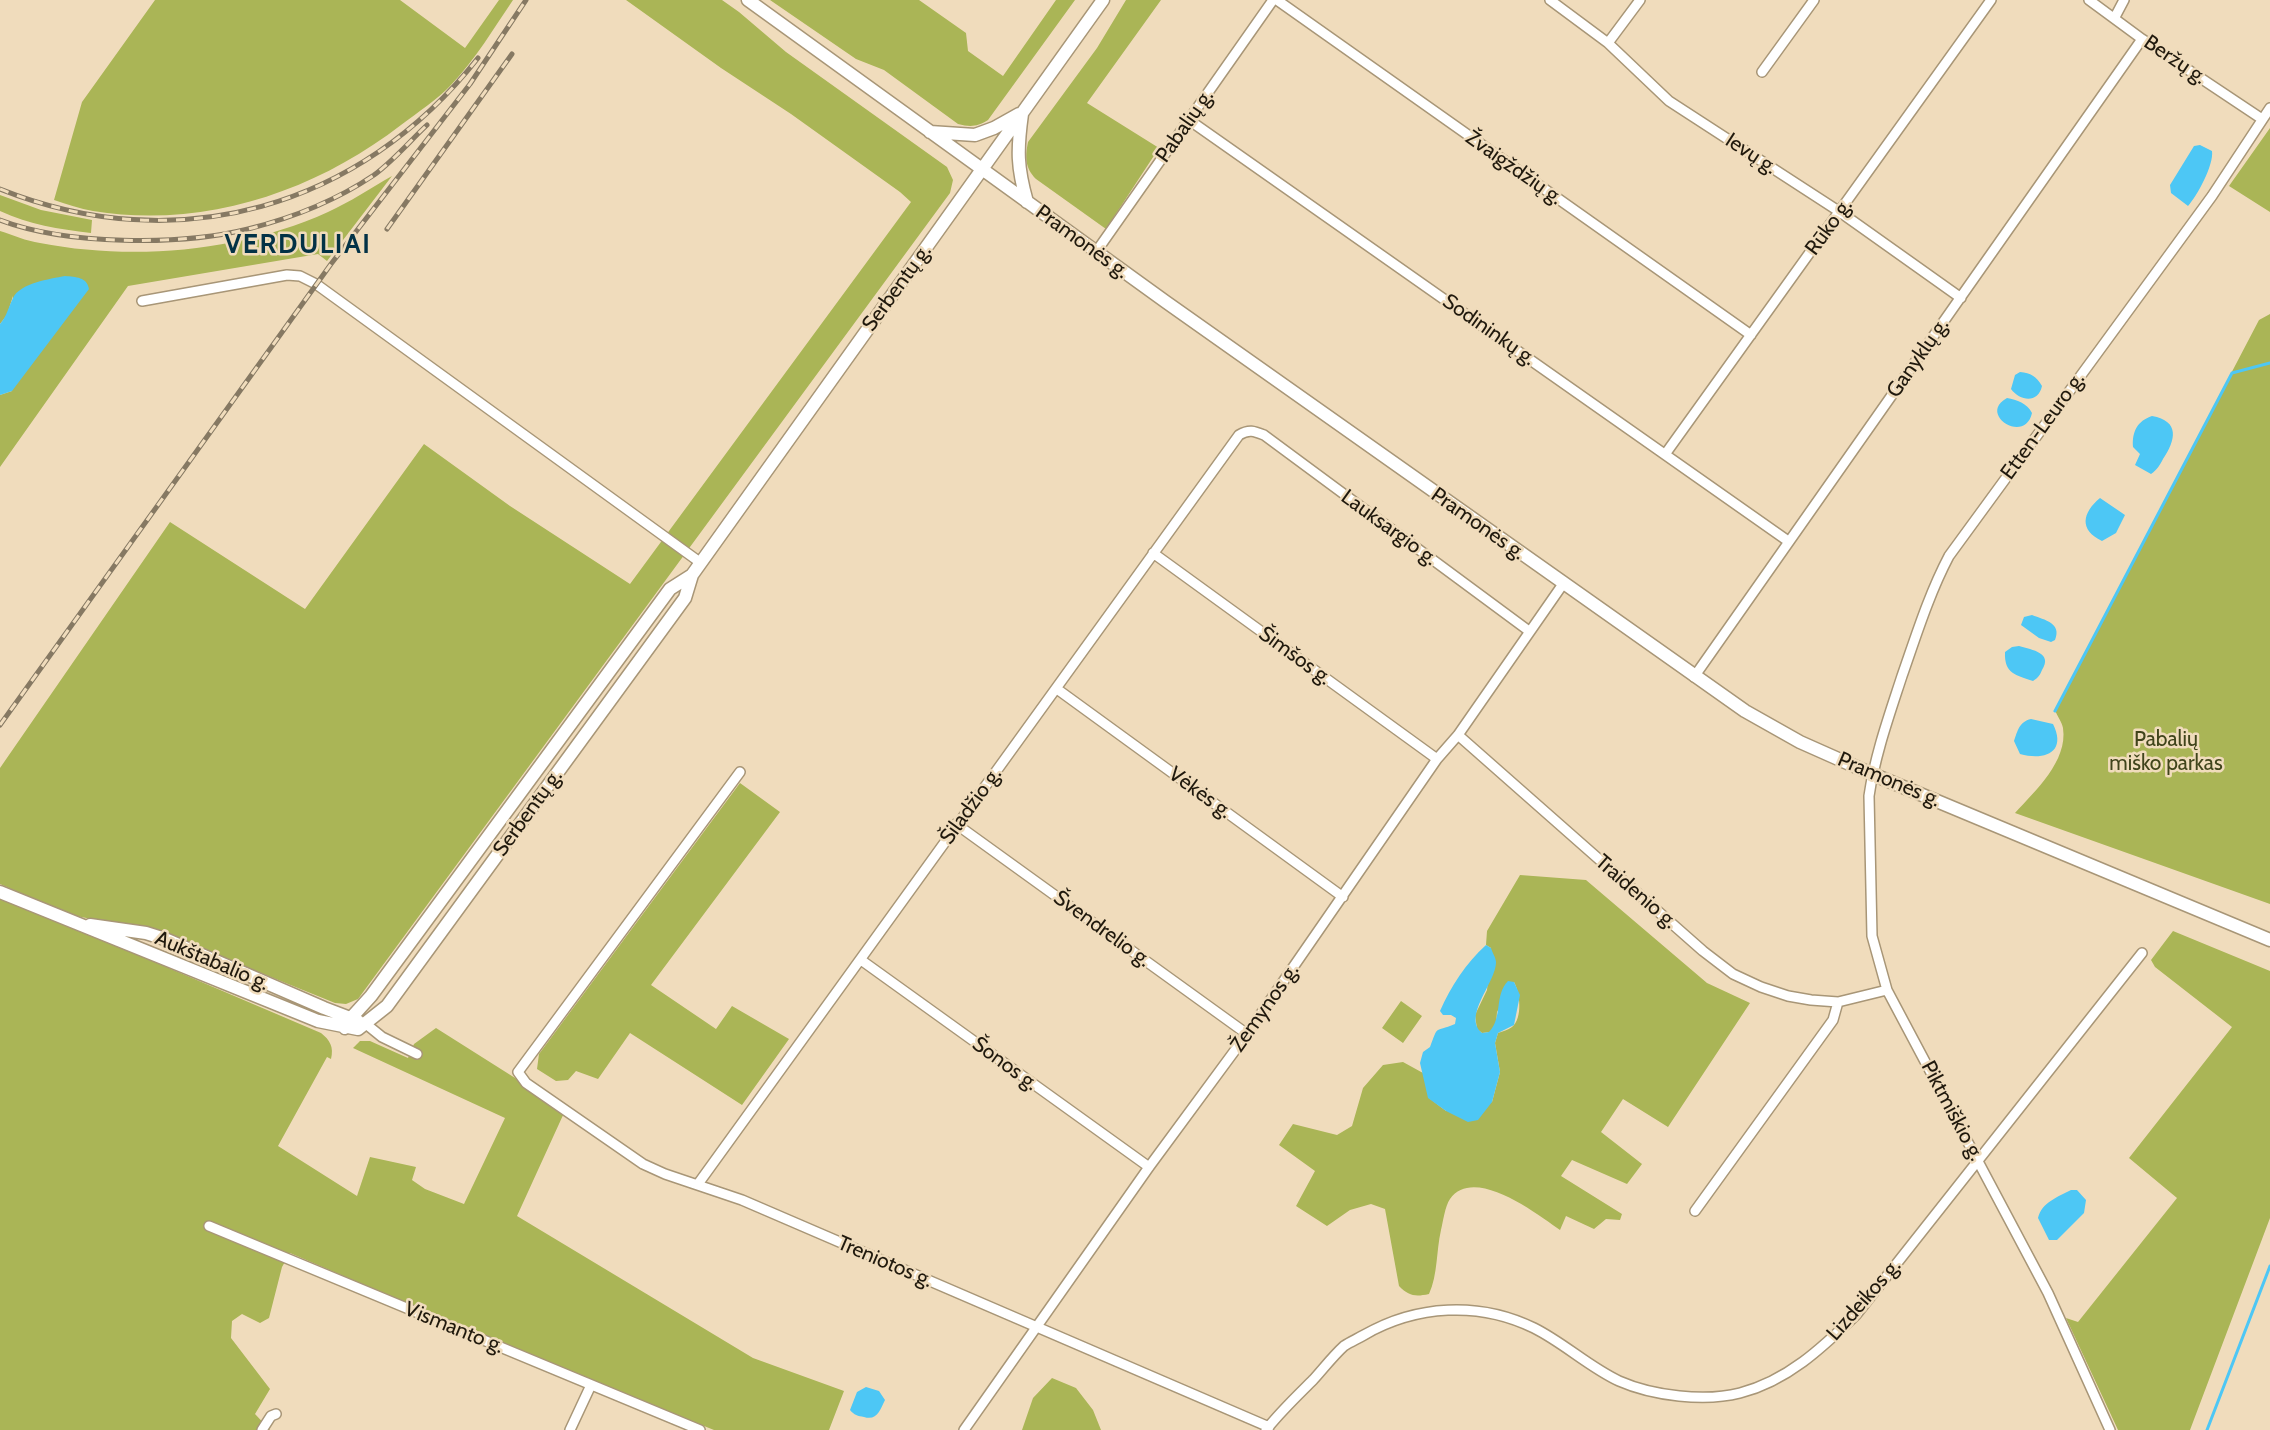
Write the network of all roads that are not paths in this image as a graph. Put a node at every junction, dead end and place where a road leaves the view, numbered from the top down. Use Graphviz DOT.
graph roads {
  1 [pos="748,0"];
  2 [pos="1103,0"];
  3 [pos="1275,0"];
  4 [pos="1550,0"];
  5 [pos="1640,0"];
  6 [pos="1815,0"];
  7 [pos="1991,0"];
  8 [pos="2089,0"];
  9 [pos="2124,0"];
  10 [pos="2115,17"];
  11 [pos="2142,39"];
  12 [pos="1608,43"];
  13 [pos="1762,72"];
  14 [pos="2270,108"];
  15 [pos="1023,112"];
  16 [pos="2262,118"];
  17 [pos="1189,120"];
  18 [pos="929,132"];
  19 [pos="981,170"];
  20 [pos="1027,202"];
  21 [pos="1840,212"];
  22 [pos="1096,252"];
  23 [pos="1961,298"];
  24 [pos="142,301"];
  25 [pos="1750,335"];
  26 [pos="1246,431"];
  27 [pos="1666,453"];
  28 [pos="1788,542"];
  29 [pos="1153,553"];
  30 [pos="701,563"];
  31 [pos="692,575"];
  32 [pos="1563,584"];
  33 [pos="1529,631"];
  34 [pos="1694,677"];
  35 [pos="1057,689"];
  36 [pos="1458,735"];
  37 [pos="1437,759"];
  38 [pos="740,772"];
  39 [pos="1872,774"];
  40 [pos="956,824"];
  41 [pos="0,892"];
  42 [pos="1343,897"];
  43 [pos="69,921"];
  44 [pos="2270,940"];
  45 [pos="2142,953"];
  46 [pos="861,960"];
  47 [pos="1887,990"];
  48 [pos="1838,1002"];
  49 [pos="348,1023"];
  50 [pos="366,1024"];
  51 [pos="1247,1034"];
  52 [pos="417,1054"];
  53 [pos="1979,1160"];
  54 [pos="1149,1167"];
  55 [pos="698,1184"];
  56 [pos="1695,1210"];
  57 [pos="209,1226"];
  58 [pos="1037,1327"];
  59 [pos="591,1384"];
  60 [pos="276,1414"];
  61 [pos="1267,1428"];
  62 [pos="262,1430"];
  63 [pos="570,1430"];
  64 [pos="700,1430"];
  65 [pos="964,1430"];
  66 [pos="2110,1430"];
  1 -- 18 [label="main road, Pramonės g."];
  2 -- 15 [label="main road, Serbentų g."];
  3 -- 17 [label="street, Pabalių g."];
  3 -- 25 [label="street, Žvaigždžių g."];
  4 -- 12 [label="street, Ievų g."];
  5 -- 12 [label="street"];
  6 -- 13 [label="street"];
  7 -- 21 [label="street, Rūko g."];
  8 -- 10 [label="street, Beržų g."];
  9 -- 10 [label="street"];
  10 -- 11 [label="street, Beržų g."];
  11 -- 16 [label="street, Beržų g."];
  11 -- 23 [label="street, Ganyklų g."];
  12 -- 21 [label="street, Ievų g."];
  14 -- 16 [label="street, Etten-Leuro g."];
  15 -- 18 [label="main road"];
  15 -- 19 [label="main road, Serbentų g."];
  15 -- 20 [label="main road"];
  16 -- 39 [label="street, Etten-Leuro g."];
  17 -- 22 [label="street, Pabalių g."];
  17 -- 27 [label="street, Sodininkų g."];
  18 -- 19 [label="main road, Pramonės g."];
  19 -- 20 [label="main road, Pramonės g."];
  19 -- 30 [label="main road, Serbentų g."];
  20 -- 22 [label="main road, Pramonės g."];
  21 -- 23 [label="street, Ievų g."];
  21 -- 25 [label="street, Rūko g."];
  22 -- 32 [label="main road, Pramonės g."];
  23 -- 28 [label="street, Ganyklų g."];
  24 -- 30 [label="street"];
  25 -- 27 [label="street, Rūko g."];
  26 -- 29 [label="street, Šiladžio g."];
  26 -- 33 [label="street, Lauksargio g."];
  27 -- 28 [label="street, Sodininkų g."];
  28 -- 34 [label="street, Ganyklų g."];
  29 -- 35 [label="street, Šiladžio g."];
  29 -- 37 [label="street, Šimšos g."];
  30 -- 31 [label="main road, Serbentų g."];
  31 -- 49 [label="main road, Serbentų g."];
  31 -- 50 [label="main road, Serbentų g."];
  32 -- 33 [label="street, Žemynos g."];
  32 -- 34 [label="main road, Pramonės g."];
  33 -- 36 [label="street, Žemynos g."];
  34 -- 39 [label="main road, Pramonės g."];
  35 -- 40 [label="street, Šiladžio g."];
  35 -- 42 [label="street, Vėkės g."];
  36 -- 37 [label="street, Žemynos g."];
  36 -- 48 [label="street, Traidenio g."];
  37 -- 42 [label="street, Žemynos g."];
  38 -- 55 [label="street, Treniotos g."];
  39 -- 44 [label="main road, Pramonės g."];
  39 -- 47 [label="street, Piktmiškio g."];
  40 -- 46 [label="street, Šiladžio g."];
  40 -- 51 [label="street, Švendrelio g."];
  41 -- 43 [label="main road, Aukštabalio g."];
  42 -- 51 [label="street, Žemynos g."];
  43 -- 49 [label="main road, Aukštabalio g."];
  43 -- 49 [label="main road, Aukštabalio g."];
  45 -- 53 [label="street, Lizdeikos g."];
  46 -- 54 [label="street, Šonos g."];
  46 -- 55 [label="street, Šiladžio g."];
  47 -- 48 [label="street, Traidenio g."];
  47 -- 53 [label="street, Piktmiškio g."];
  48 -- 56 [label="street"];
  49 -- 50 [label="main road"];
  50 -- 52 [label="street"];
  51 -- 54 [label="street, Žemynos g."];
  53 -- 61 [label="street, Lizdeikos g."];
  53 -- 66 [label="street, Piktmiškio g."];
  54 -- 58 [label="street, Žemynos g."];
  55 -- 58 [label="street, Treniotos g."];
  57 -- 59 [label="street, Vismanto g."];
  58 -- 61 [label="street, Treniotos g."];
  58 -- 65 [label="street, Žemynos g."];
  59 -- 63 [label="street"];
  59 -- 64 [label="street, Vismanto g."];
  60 -- 62 [label="street"];
}
